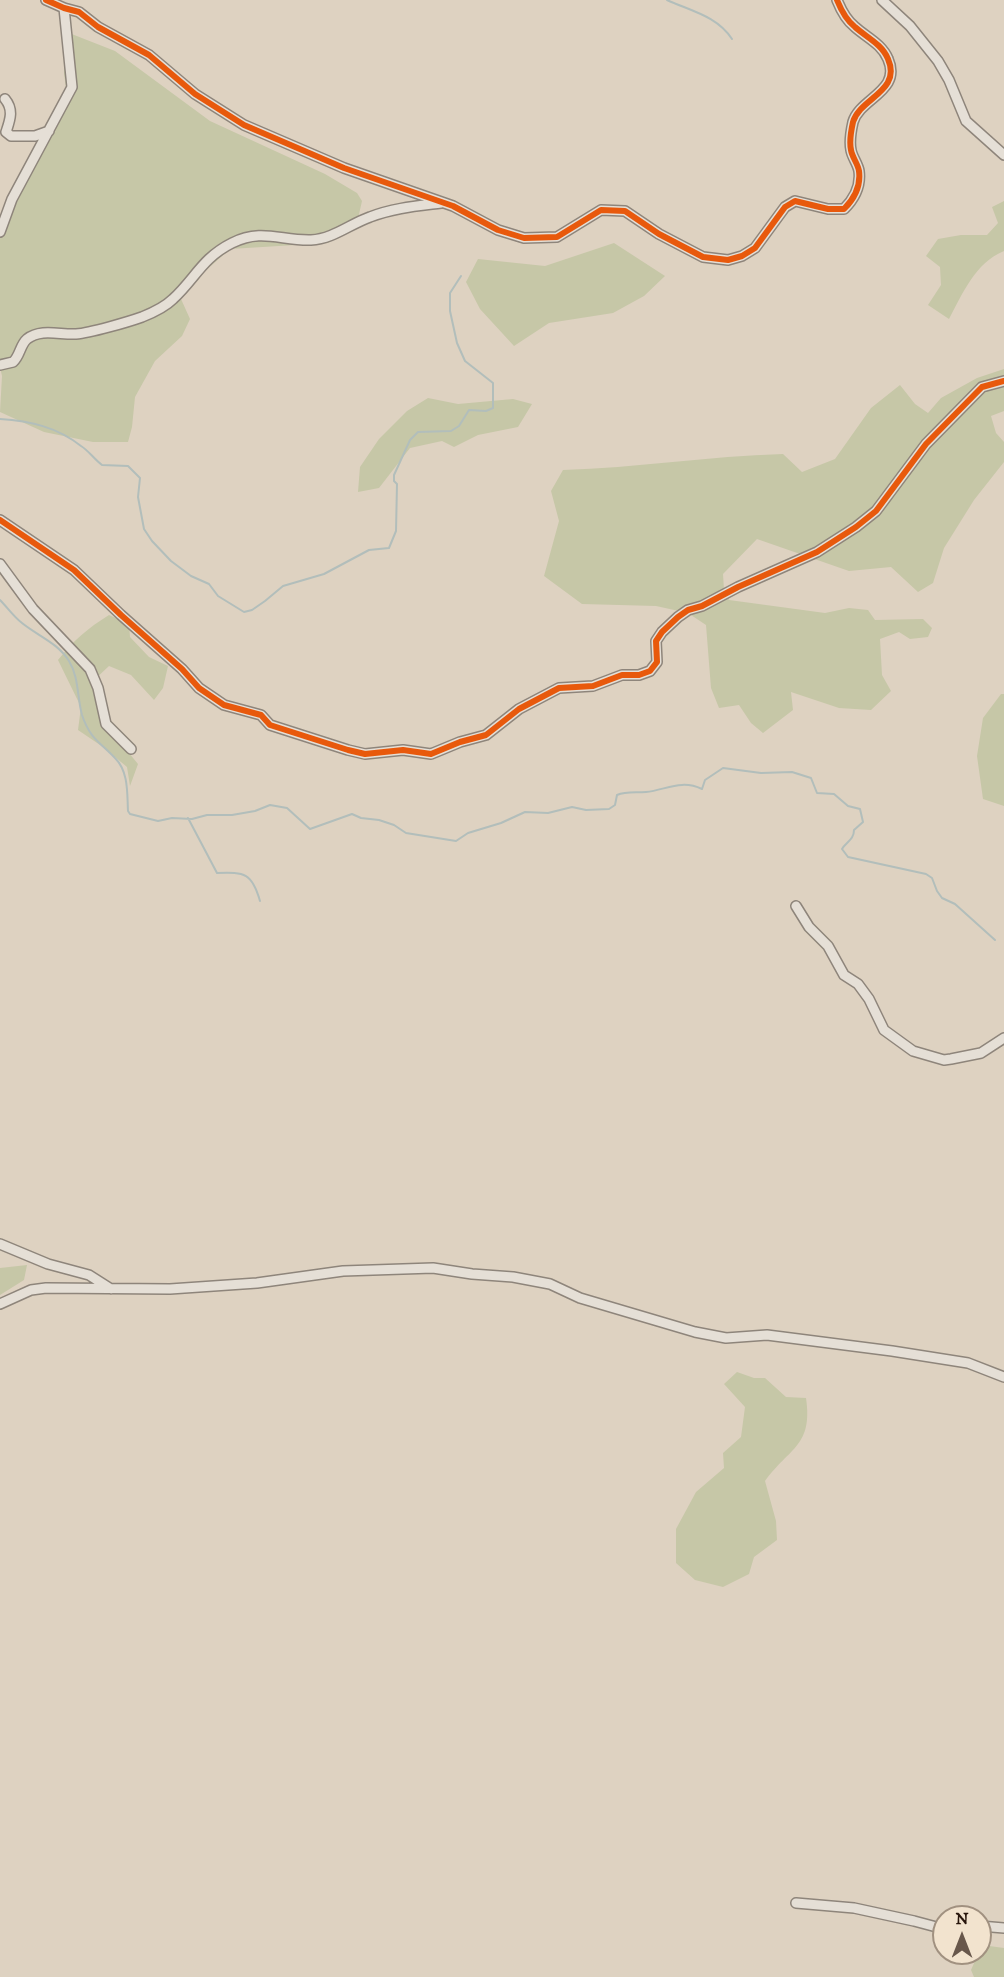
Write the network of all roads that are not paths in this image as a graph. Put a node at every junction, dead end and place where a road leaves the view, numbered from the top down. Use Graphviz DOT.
graph roads {
  1 [pos="46,0"];
  2 [pos="837,0"];
  3 [pos="882,0"];
  4 [pos="64,8"];
  5 [pos="5,99"];
  6 [pos="49,131"];
  7 [pos="1004,155"];
  8 [pos="445,203"];
  9 [pos="0,232"];
  10 [pos="0,365"];
  11 [pos="1004,381"];
  12 [pos="0,520"];
  13 [pos="0,564"];
  14 [pos="131,748"];
  15 [pos="796,906"];
  16 [pos="1004,1038"];
  17 [pos="0,1244"];
  18 [pos="111,1289"];
  19 [pos="0,1304"];
  20 [pos="1004,1377"];
  21 [pos="796,1903"];
  22 [pos="932,1926"];
  1 -- 4 [label="street"];
  2 -- 8 [label="street"];
  3 -- 7 [label="street"];
  4 -- 6 [label="street"];
  4 -- 8 [label="street"];
  5 -- 6 [label="street"];
  6 -- 9 [label="street"];
  8 -- 10 [label="street"];
  11 -- 12 [label="street"];
  13 -- 14 [label="street"];
  15 -- 16 [label="street"];
  17 -- 18 [label="street"];
  18 -- 19 [label="street"];
  18 -- 20 [label="street"];
  21 -- 22 [label="street"];
}
